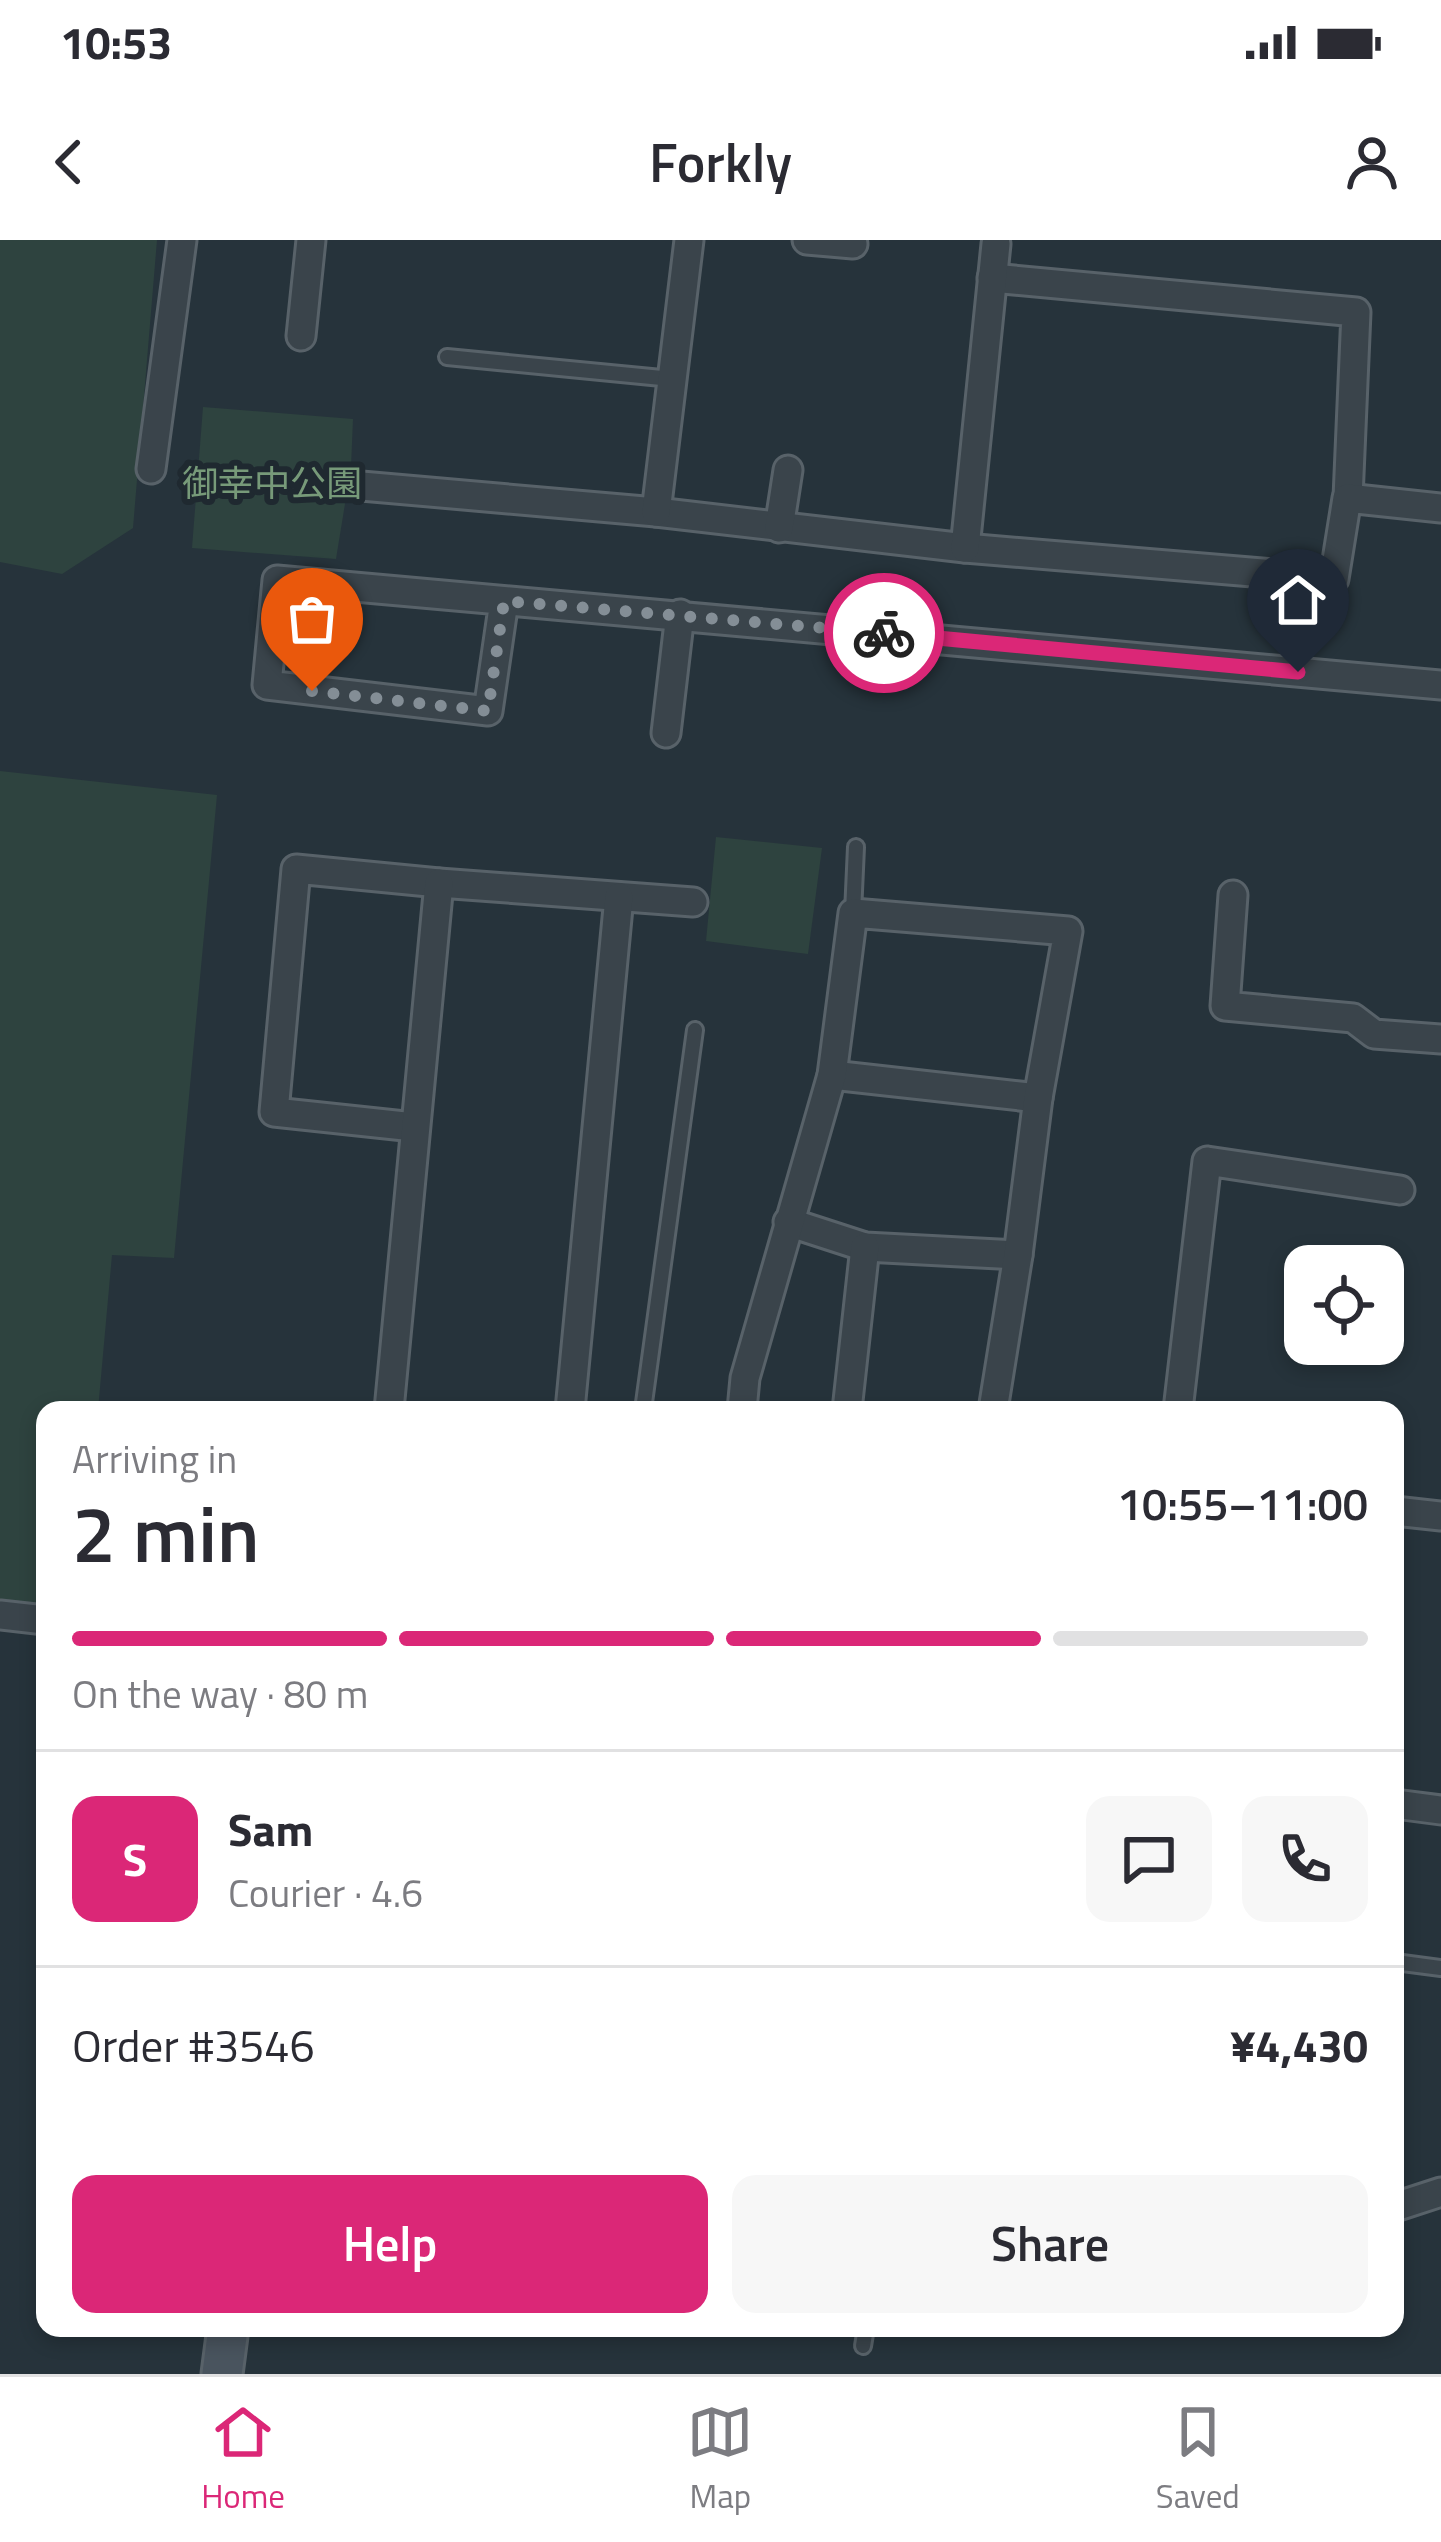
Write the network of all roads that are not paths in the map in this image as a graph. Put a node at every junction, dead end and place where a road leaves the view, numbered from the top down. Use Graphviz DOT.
graph roads {
  1 [pos="182,240"];
  2 [pos="311,240"];
  3 [pos="688,240"];
  4 [pos="807,240"];
  5 [pos="853,244"];
  6 [pos="996,244"];
  7 [pos="992,278"];
  8 [pos="301,336"];
  9 [pos="447,357"];
  10 [pos="672,380"];
  11 [pos="152,469"];
  12 [pos="788,470"];
  13 [pos="350,485"];
  14 [pos="1348,498"];
  15 [pos="1441,508"];
  16 [pos="656,512"];
  17 [pos="779,528"];
  18 [pos="965,548"];
  19 [pos="504,601"];
  20 [pos="680,614"];
  21 [pos="1441,685"];
  22 [pos="666,733"];
  23 [pos="856,847"];
  24 [pos="439,883"];
  25 [pos="1233,895"];
  26 [pos="619,898"];
  27 [pos="693,902"];
  28 [pos="853,913"];
  29 [pos="695,1030"];
  30 [pos="1441,1039"];
  31 [pos="832,1075"];
  32 [pos="1038,1098"];
  33 [pos="414,1127"];
  34 [pos="1400,1190"];
  35 [pos="788,1222"];
  36 [pos="865,1247"];
  37 [pos="1018,1256"];
  38 [pos="390,1401"];
  39 [pos="570,1401"];
  40 [pos="644,1401"];
  41 [pos="743,1401"];
  42 [pos="849,1401"];
  43 [pos="994,1401"];
  44 [pos="1179,1401"];
  45 [pos="1404,1511"];
  46 [pos="1441,1516"];
  47 [pos="0,1615"];
  48 [pos="36,1619"];
  49 [pos="1404,1805"];
  50 [pos="1441,1810"];
  51 [pos="1404,1963"];
  52 [pos="1441,1968"];
  53 [pos="1441,2192"];
  54 [pos="1404,2204"];
  55 [pos="227,2337"];
  56 [pos="864,2337"];
  57 [pos="863,2346"];
  58 [pos="221,2374"];
  1 -- 11 [label="street"];
  2 -- 8 [label="street"];
  3 -- 10 [label="street"];
  4 -- 5 [label="street"];
  6 -- 7 [label="street"];
  7 -- 14 [label="street"];
  7 -- 18 [label="street"];
  9 -- 10 [label="lane"];
  10 -- 16 [label="street"];
  12 -- 17 [label="street"];
  13 -- 16 [label="street"];
  14 -- 15 [label="street"];
  14 -- 18 [label="street"];
  16 -- 17 [label="street"];
  17 -- 18 [label="street"];
  19 -- 19 [label="street"];
  19 -- 20 [label="street"];
  20 -- 21 [label="street"];
  20 -- 22 [label="street"];
  23 -- 28 [label="lane"];
  24 -- 26 [label="street"];
  24 -- 33 [label="street"];
  24 -- 33 [label="street"];
  25 -- 30 [label="street"];
  26 -- 27 [label="street"];
  26 -- 39 [label="street"];
  28 -- 31 [label="street"];
  28 -- 32 [label="street"];
  29 -- 40 [label="lane"];
  31 -- 32 [label="street"];
  31 -- 35 [label="street"];
  32 -- 37 [label="street"];
  33 -- 38 [label="street"];
  34 -- 44 [label="street"];
  35 -- 36 [label="street"];
  35 -- 41 [label="street"];
  36 -- 37 [label="street"];
  36 -- 42 [label="street"];
  37 -- 43 [label="street"];
  45 -- 46 [label="street"];
  47 -- 48 [label="street"];
  49 -- 50 [label="street"];
  51 -- 52 [label="lane"];
  53 -- 54 [label="street"];
  55 -- 58 [label="street"];
  56 -- 57 [label="lane"];
}
